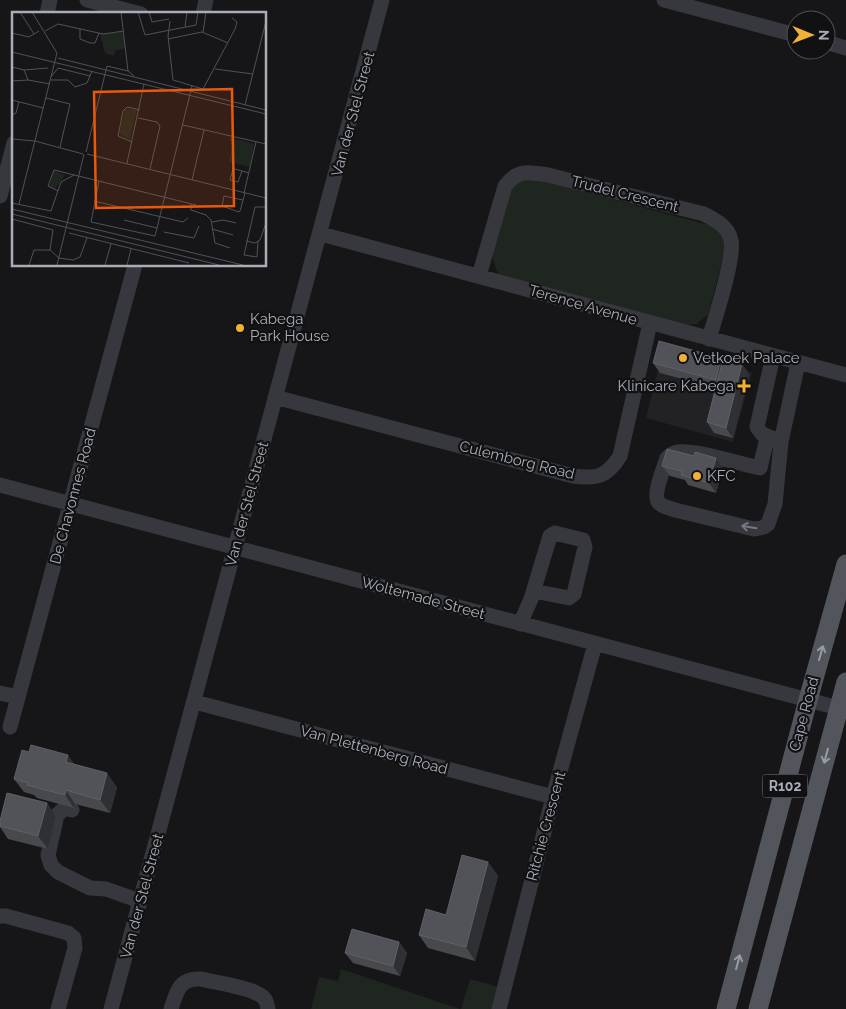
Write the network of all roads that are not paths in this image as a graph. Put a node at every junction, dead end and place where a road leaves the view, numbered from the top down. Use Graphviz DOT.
graph roads {
  1 [pos="87,0"];
  2 [pos="382,0"];
  3 [pos="664,0"];
  4 [pos="133,12"];
  5 [pos="786,32"];
  6 [pos="12,151"];
  7 [pos="0,196"];
  8 [pos="321,234"];
  9 [pos="135,266"];
  10 [pos="479,276"];
  11 [pos="650,323"];
  12 [pos="709,338"];
  13 [pos="773,356"];
  14 [pos="798,363"];
  15 [pos="846,375"];
  16 [pos="275,397"];
  17 [pos="774,440"];
  18 [pos="0,484"];
  19 [pos="71,503"];
  20 [pos="235,548"];
  21 [pos="846,564"];
  22 [pos="534,591"];
  23 [pos="520,624"];
  24 [pos="595,644"];
  25 [pos="846,682"];
  26 [pos="0,693"];
  27 [pos="18,697"];
  28 [pos="808,700"];
  29 [pos="194,702"];
  30 [pos="842,709"];
  31 [pos="10,727"];
  32 [pos="553,798"];
  33 [pos="72,810"];
  34 [pos="140,901"];
  35 [pos="0,916"];
  36 [pos="58,1009"];
  37 [pos="111,1009"];
  38 [pos="171,1009"];
  39 [pos="268,1009"];
  40 [pos="499,1009"];
  41 [pos="726,1009"];
  42 [pos="758,1009"];
  1 -- 4 [label="street"];
  2 -- 8 [label="street, Van der Stel Street"];
  3 -- 5 [label="street"];
  6 -- 7 [label="street"];
  8 -- 10 [label="street, Terence Avenue"];
  8 -- 16 [label="street, Van der Stel Street"];
  9 -- 19 [label="street, De Chavonnes Road"];
  10 -- 11 [label="street, Terence Avenue"];
  10 -- 12 [label="street, Trudel Crescent"];
  11 -- 12 [label="street, Terence Avenue"];
  11 -- 16 [label="street, Culemborg Road"];
  12 -- 13 [label="street, Terence Avenue"];
  13 -- 14 [label="street, Terence Avenue"];
  13 -- 17 [label="street"];
  14 -- 15 [label="street, Terence Avenue"];
  14 -- 17 [label="street"];
  16 -- 20 [label="street, Van der Stel Street"];
  17 -- 17 [label="street, one-way"];
  18 -- 19 [label="street, Woltemade Street"];
  19 -- 20 [label="street, Woltemade Street"];
  19 -- 27 [label="street, De Chavonnes Road"];
  20 -- 23 [label="street, Woltemade Street"];
  20 -- 29 [label="street, Van der Stel Street"];
  28 -- 21 [label="main road, Cape Road / R102, one-way"];
  22 -- 22 [label="street"];
  22 -- 23 [label="street"];
  23 -- 24 [label="street, Woltemade Street"];
  24 -- 28 [label="street, Woltemade Street"];
  24 -- 32 [label="street, Ritchie Crescent"];
  25 -- 30 [label="main road, R102"];
  26 -- 27 [label="street"];
  27 -- 31 [label="street, De Chavonnes Road"];
  28 -- 30 [label="street, Woltemade Street"];
  41 -- 28 [label="main road, Cape Road / R102, one-way"];
  29 -- 32 [label="street, Van Plettenberg Road"];
  29 -- 34 [label="street, Van der Stel Street"];
  30 -- 42 [label="main road, R102, one-way"];
  32 -- 40 [label="street, Ritchie Crescent"];
  33 -- 34 [label="street"];
  34 -- 37 [label="street, Van der Stel Street"];
  35 -- 36 [label="street"];
  38 -- 39 [label="street"];
}
